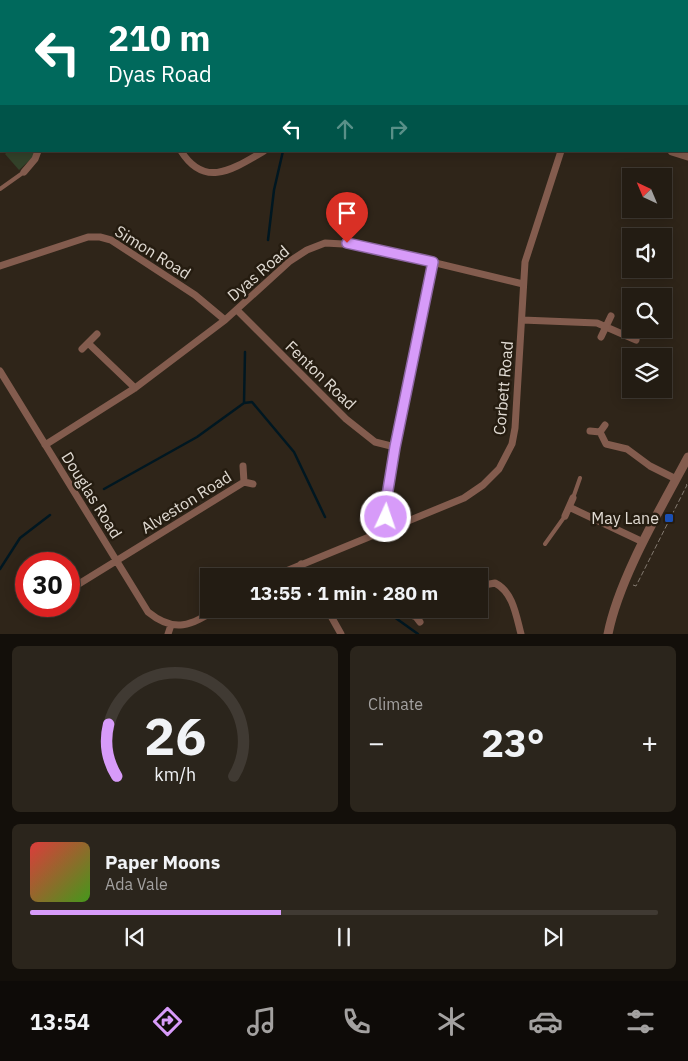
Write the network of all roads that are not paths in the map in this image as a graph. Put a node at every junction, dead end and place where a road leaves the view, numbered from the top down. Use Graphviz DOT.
graph roads {
  1 [pos="38,152"];
  2 [pos="182,152"];
  3 [pos="262,152"];
  4 [pos="561,152"];
  5 [pos="675,152"];
  6 [pos="688,156"];
  7 [pos="24,172"];
  8 [pos="0,189"];
  9 [pos="433,262"];
  10 [pos="0,266"];
  11 [pos="523,284"];
  12 [pos="237,310"];
  13 [pos="611,316"];
  14 [pos="225,320"];
  15 [pos="522,320"];
  16 [pos="605,326"];
  17 [pos="96,334"];
  18 [pos="601,337"];
  19 [pos="636,340"];
  20 [pos="88,343"];
  21 [pos="82,349"];
  22 [pos="0,371"];
  23 [pos="135,388"];
  24 [pos="604,426"];
  25 [pos="590,431"];
  26 [pos="600,432"];
  27 [pos="45,445"];
  28 [pos="395,447"];
  29 [pos="688,458"];
  30 [pos="242,466"];
  31 [pos="580,478"];
  32 [pos="676,479"];
  33 [pos="244,482"];
  34 [pos="253,484"];
  35 [pos="573,498"];
  36 [pos="569,507"];
  37 [pos="564,516"];
  38 [pos="391,528"];
  39 [pos="643,542"];
  40 [pos="545,544"];
  41 [pos="116,560"];
  42 [pos="301,564"];
  43 [pos="292,568"];
  44 [pos="303,568"];
  45 [pos="80,583"];
  46 [pos="488,584"];
  47 [pos="202,618"];
  48 [pos="332,618"];
  49 [pos="416,618"];
  50 [pos="420,622"];
  51 [pos="170,625"];
  52 [pos="168,634"];
  53 [pos="341,634"];
  54 [pos="521,634"];
  55 [pos="608,634"];
  1 -- 7 [label="street"];
  2 -- 3 [label="street"];
  4 -- 11 [label="street, Corbett Road"];
  5 -- 6 [label="street"];
  7 -- 8 [label="lane"];
  9 -- 11 [label="street, Dyas Road"];
  9 -- 12 [label="street, Dyas Road"];
  9 -- 28 [label="street"];
  10 -- 14 [label="street, Simon Road"];
  11 -- 15 [label="street, Corbett Road"];
  12 -- 14 [label="street, Dyas Road"];
  12 -- 28 [label="street, Fenton Road"];
  13 -- 16 [label="street"];
  14 -- 23 [label="street, Dyas Road"];
  15 -- 16 [label="street"];
  15 -- 38 [label="street, Corbett Road"];
  16 -- 18 [label="street"];
  16 -- 19 [label="street"];
  17 -- 20 [label="street"];
  20 -- 21 [label="street"];
  20 -- 23 [label="street"];
  22 -- 27 [label="street, Douglas Road"];
  23 -- 27 [label="street, Dyas Road"];
  24 -- 26 [label="street"];
  25 -- 26 [label="street"];
  26 -- 32 [label="street"];
  27 -- 41 [label="street, Douglas Road"];
  28 -- 38 [label="street"];
  29 -- 32 [label="street"];
  30 -- 33 [label="street, Alveston Road"];
  31 -- 35 [label="lane"];
  32 -- 39 [label="street"];
  33 -- 34 [label="street, Alveston Road"];
  33 -- 41 [label="street, Alveston Road"];
  35 -- 36 [label="street"];
  36 -- 37 [label="street"];
  36 -- 39 [label="street"];
  37 -- 40 [label="lane"];
  38 -- 42 [label="street, Corbett Road"];
  39 -- 55 [label="street"];
  41 -- 45 [label="street, Alveston Road"];
  41 -- 51 [label="street, Douglas Road"];
  42 -- 43 [label="street, Corbett Road"];
  42 -- 44 [label="street"];
  46 -- 54 [label="street"];
  47 -- 51 [label="street"];
  48 -- 53 [label="street"];
  49 -- 50 [label="street"];
  51 -- 52 [label="street"];
}
